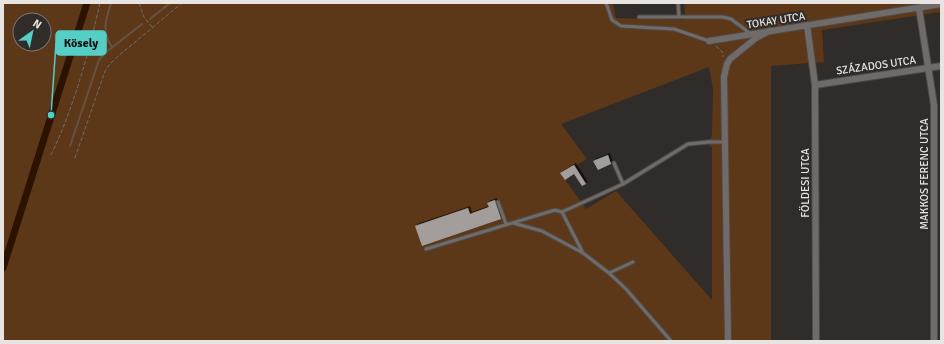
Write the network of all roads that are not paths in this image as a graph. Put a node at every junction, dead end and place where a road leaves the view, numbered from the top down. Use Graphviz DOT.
graph roads {
  1 [pos="606,3"];
  2 [pos="678,3"];
  3 [pos="941,4"];
  4 [pos="919,8"];
  5 [pos="639,17"];
  6 [pos="679,17"];
  7 [pos="807,25"];
  8 [pos="769,32"];
  9 [pos="752,34"];
  10 [pos="709,41"];
  11 [pos="941,66"];
  12 [pos="929,68"];
  13 [pos="815,85"];
  14 [pos="725,142"];
  15 [pos="614,163"];
  16 [pos="623,184"];
  17 [pos="498,202"];
  18 [pos="562,212"];
  19 [pos="512,222"];
  20 [pos="506,224"];
  21 [pos="426,250"];
  22 [pos="583,253"];
  23 [pos="633,262"];
  24 [pos="609,273"];
  25 [pos="671,341"];
  26 [pos="728,341"];
  27 [pos="816,341"];
  28 [pos="934,341"];
  1 -- 10 [label="lane"];
  2 -- 6 [label="lane"];
  3 -- 4 [label="street, TOKAY UTCA"];
  4 -- 7 [label="street, TOKAY UTCA"];
  4 -- 12 [label="street, MAKKOS FERENC UTCA"];
  5 -- 6 [label="lane"];
  6 -- 9 [label="lane"];
  7 -- 8 [label="street, TOKAY UTCA"];
  7 -- 13 [label="street, FÖLDESI UTCA"];
  8 -- 9 [label="street, TOKAY UTCA"];
  8 -- 14 [label="street"];
  9 -- 10 [label="street, TOKAY UTCA"];
  11 -- 12 [label="street, SZÁZADOS UTCA"];
  12 -- 13 [label="street, SZÁZADOS UTCA"];
  12 -- 28 [label="street, MAKKOS FERENC UTCA"];
  13 -- 27 [label="street, FÖLDESI UTCA"];
  14 -- 16 [label="lane"];
  14 -- 26 [label="street"];
  15 -- 16 [label="lane"];
  16 -- 18 [label="lane"];
  17 -- 20 [label="lane"];
  18 -- 19 [label="lane"];
  18 -- 22 [label="lane"];
  19 -- 20 [label="lane"];
  19 -- 22 [label="lane"];
  20 -- 21 [label="lane"];
  22 -- 24 [label="lane"];
  23 -- 24 [label="lane"];
  24 -- 25 [label="lane"];
}
